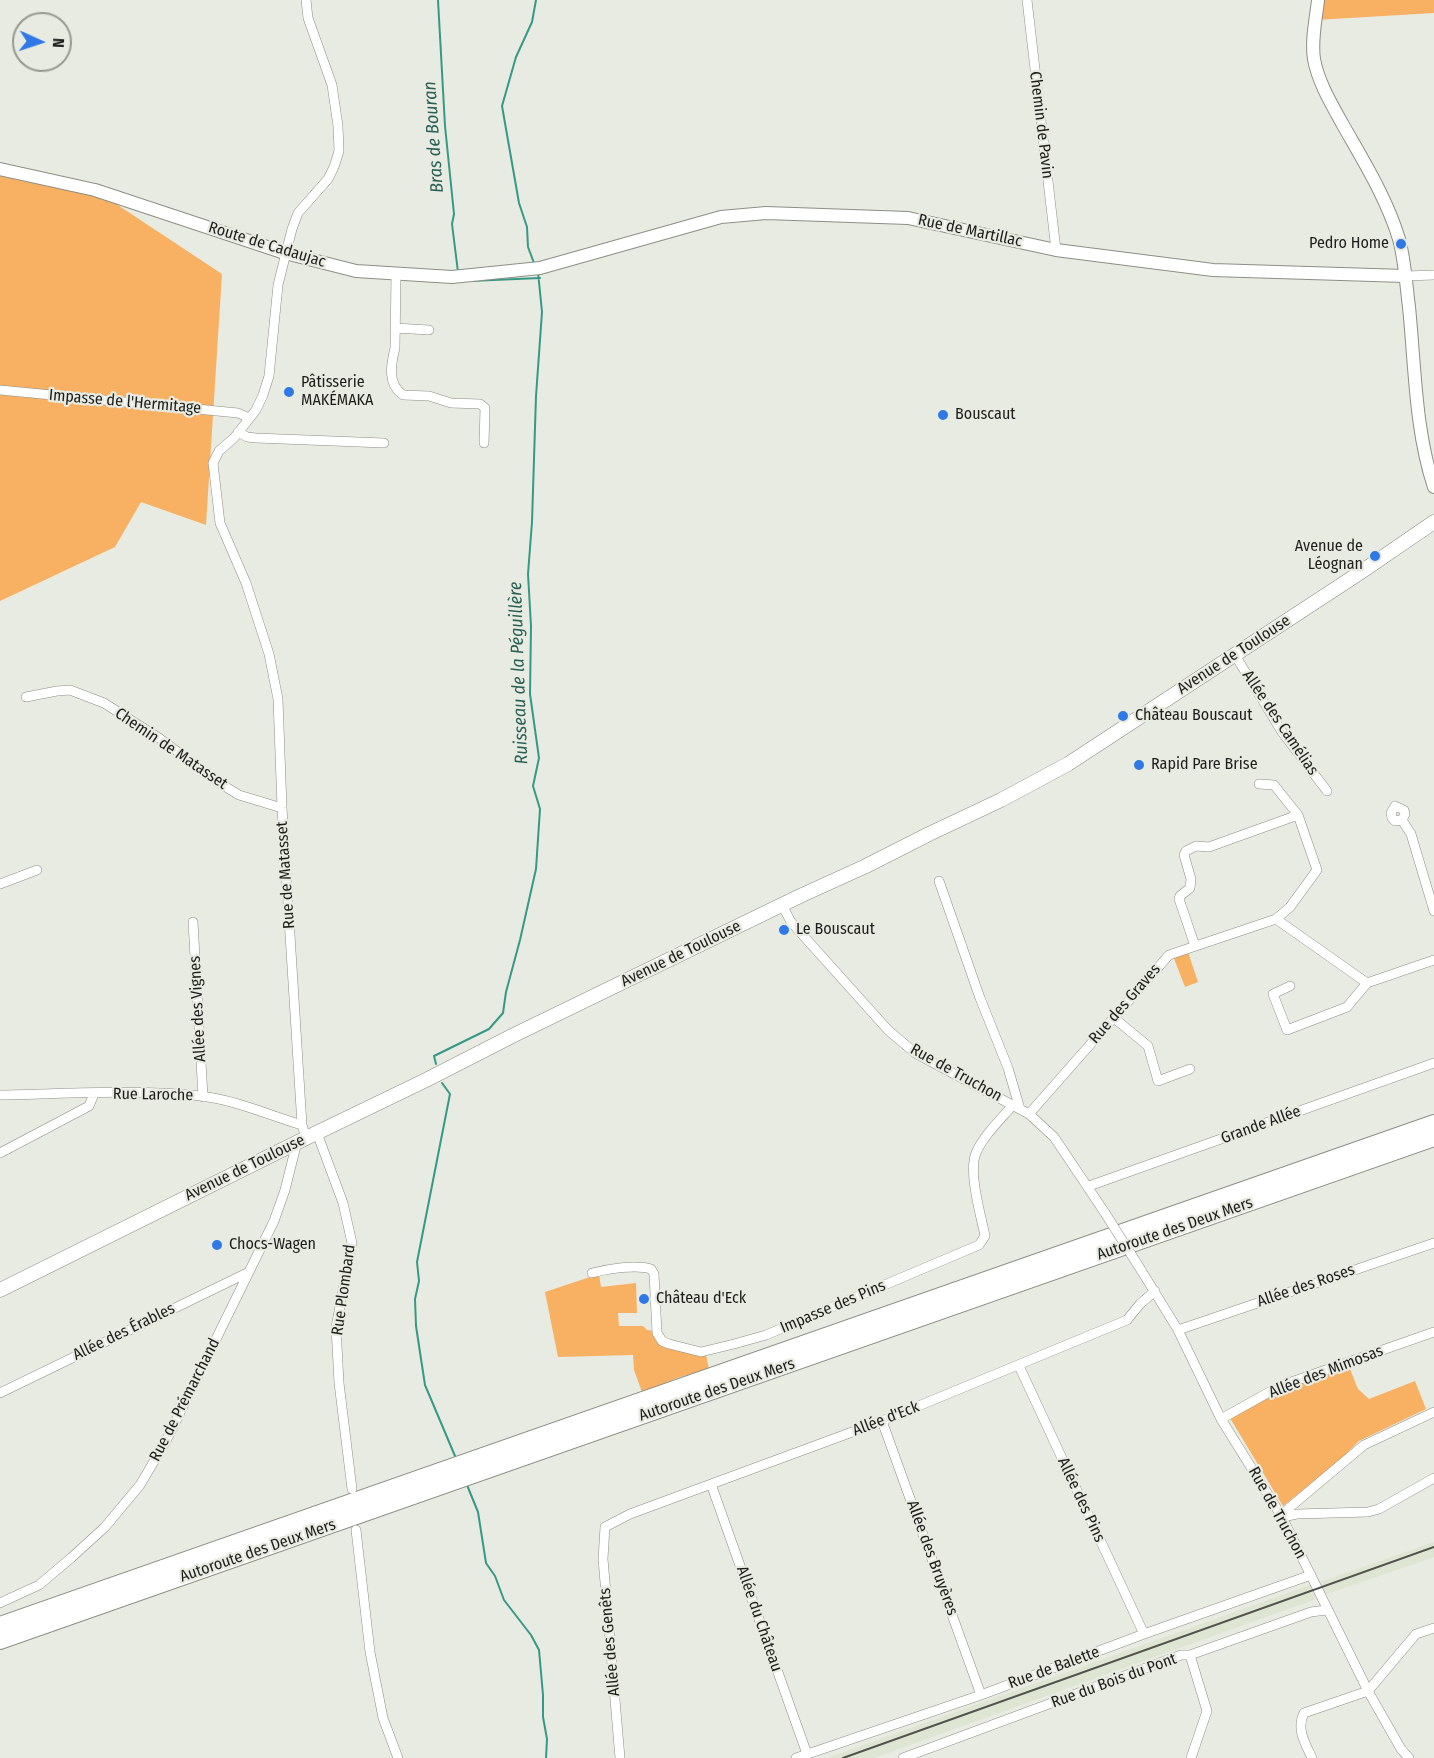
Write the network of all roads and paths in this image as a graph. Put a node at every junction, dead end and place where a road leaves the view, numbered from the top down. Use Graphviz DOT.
graph roads {
  1 [pos="306,0"];
  2 [pos="1027,0"];
  3 [pos="1318,0"];
  4 [pos="0,169"];
  5 [pos="1056,250"];
  6 [pos="285,253"];
  7 [pos="540,268"];
  8 [pos="396,273"];
  9 [pos="1434,275"];
  10 [pos="1406,276"];
  11 [pos="395,328"];
  12 [pos="429,330"];
  13 [pos="0,390"];
  14 [pos="249,418"];
  15 [pos="238,432"];
  16 [pos="384,443"];
  17 [pos="484,443"];
  18 [pos="1434,487"];
  19 [pos="1434,522"];
  20 [pos="1235,655"];
  21 [pos="26,698"];
  22 [pos="1259,784"];
  23 [pos="1327,791"];
  24 [pos="282,808"];
  25 [pos="1298,815"];
  26 [pos="1402,820"];
  27 [pos="37,870"];
  28 [pos="939,880"];
  29 [pos="0,884"];
  30 [pos="782,904"];
  31 [pos="1434,911"];
  32 [pos="1275,919"];
  33 [pos="193,922"];
  34 [pos="1195,946"];
  35 [pos="1434,960"];
  36 [pos="1367,983"];
  37 [pos="1290,986"];
  38 [pos="1114,1018"];
  39 [pos="1434,1063"];
  40 [pos="1190,1069"];
  41 [pos="94,1094"];
  42 [pos="0,1095"];
  43 [pos="203,1097"];
  44 [pos="1017,1107"];
  45 [pos="1029,1114"];
  46 [pos="1434,1123"];
  47 [pos="305,1134"];
  48 [pos="1434,1138"];
  49 [pos="0,1153"];
  50 [pos="1089,1186"];
  51 [pos="1434,1243"];
  52 [pos="249,1272"];
  53 [pos="592,1273"];
  54 [pos="0,1290"];
  55 [pos="1155,1291"];
  56 [pos="1178,1330"];
  57 [pos="1434,1332"];
  58 [pos="1019,1365"];
  59 [pos="0,1393"];
  60 [pos="1434,1412"];
  61 [pos="1221,1419"];
  62 [pos="882,1421"];
  63 [pos="1434,1478"];
  64 [pos="711,1484"];
  65 [pos="352,1489"];
  66 [pos="1282,1517"];
  67 [pos="605,1527"];
  68 [pos="356,1530"];
  69 [pos="1311,1575"];
  70 [pos="0,1603"];
  71 [pos="1326,1610"];
  72 [pos="0,1625"];
  73 [pos="1434,1628"];
  74 [pos="1144,1634"];
  75 [pos="0,1641"];
  76 [pos="1190,1655"];
  77 [pos="1368,1691"];
  78 [pos="981,1695"];
  79 [pos="807,1754"];
  80 [pos="398,1758"];
  81 [pos="620,1758"];
  82 [pos="796,1758"];
  83 [pos="903,1758"];
  84 [pos="1191,1758"];
  85 [pos="1312,1758"];
  86 [pos="1409,1758"];
  1 -- 6 [label="street, Rue de Matasset"];
  2 -- 5 [label="street, Chemin de Pavin"];
  3 -- 10 [label="street"];
  4 -- 6 [label="street, Route de Cadaujac"];
  5 -- 7 [label="street, Rue de Martillac"];
  5 -- 10 [label="street, Rue de Martillac"];
  6 -- 8 [label="street, Route de Cadaujac"];
  6 -- 14 [label="street, Rue de Matasset"];
  7 -- 8 [label="street, Route de Cadaujac"];
  8 -- 11 [label="street"];
  9 -- 10 [label="street"];
  10 -- 18 [label="street"];
  11 -- 12 [label="street"];
  11 -- 17 [label="street"];
  13 -- 14 [label="street, Impasse de l'Hermitage"];
  14 -- 15 [label="street, Rue de Matasset"];
  15 -- 16 [label="street"];
  15 -- 24 [label="street, Rue de Matasset"];
  19 -- 20 [label="main road, Avenue de Toulouse"];
  20 -- 23 [label="street, Allée des Camélias"];
  20 -- 30 [label="main road, Avenue de Toulouse"];
  21 -- 24 [label="street, Chemin de Matasset"];
  22 -- 25 [label="street"];
  24 -- 47 [label="street, Rue de Matasset"];
  25 -- 32 [label="street"];
  25 -- 34 [label="street"];
  26 -- 31 [label="street"];
  27 -- 29 [label="street"];
  28 -- 44 [label="street"];
  30 -- 44 [label="street, Rue de Truchon"];
  30 -- 47 [label="main road, Avenue de Toulouse"];
  32 -- 34 [label="street, Rue des Graves"];
  32 -- 36 [label="street"];
  33 -- 43 [label="street, Allée des Vignes"];
  34 -- 38 [label="street, Rue des Graves"];
  35 -- 36 [label="street"];
  36 -- 37 [label="street"];
  38 -- 40 [label="street"];
  38 -- 45 [label="street, Rue des Graves"];
  39 -- 50 [label="street, Grande Allée"];
  41 -- 42 [label="street, Rue Laroche"];
  41 -- 43 [label="street, Rue Laroche"];
  41 -- 49 [label="street"];
  43 -- 47 [label="street, Rue Laroche"];
  44 -- 45 [label="street, Rue de Truchon"];
  44 -- 53 [label="street, Impasse des Pins"];
  45 -- 50 [label="street, Rue de Truchon"];
  46 -- 72 [label="highway, Autoroute des Deux Mers"];
  47 -- 52 [label="street, Rue de Prémarchand"];
  47 -- 54 [label="main road, Avenue de Toulouse"];
  47 -- 65 [label="street, Rue Plombard"];
  48 -- 75 [label="highway, Autoroute des Deux Mers"];
  50 -- 55 [label="street, Rue de Truchon, bridge"];
  51 -- 56 [label="street, Allée des Roses"];
  52 -- 59 [label="street, Allée des Érables"];
  52 -- 70 [label="street, Rue de Prémarchand"];
  55 -- 56 [label="street, Rue de Truchon"];
  55 -- 58 [label="street, Allée d'Eck"];
  56 -- 61 [label="street, Rue de Truchon"];
  57 -- 61 [label="street, Allée des Mimosas"];
  58 -- 62 [label="street, Allée d'Eck"];
  58 -- 74 [label="street, Allée des Pins"];
  60 -- 66 [label="street"];
  61 -- 66 [label="street, Rue de Truchon"];
  62 -- 64 [label="street, Allée d'Eck"];
  62 -- 78 [label="street, Allée des Bruyères"];
  63 -- 66 [label="street"];
  64 -- 67 [label="street, Allée d'Eck"];
  64 -- 79 [label="street, Allée du Château"];
  66 -- 69 [label="street, Rue de Truchon"];
  67 -- 81 [label="street, Allée des Genêts"];
  68 -- 80 [label="street"];
  69 -- 71 [label="street, Rue de Truchon"];
  69 -- 74 [label="street, Rue de Balette"];
  71 -- 76 [label="street, Rue du Bois du Pont"];
  71 -- 77 [label="street, Rue de Truchon"];
  73 -- 77 [label="street"];
  74 -- 78 [label="street, Rue de Balette"];
  76 -- 83 [label="street, Rue du Bois du Pont"];
  76 -- 84 [label="street"];
  77 -- 85 [label="street"];
  77 -- 86 [label="street, Rue de Truchon"];
  78 -- 79 [label="street, Rue de Balette"];
  79 -- 82 [label="street, Rue de Balette"];
}
